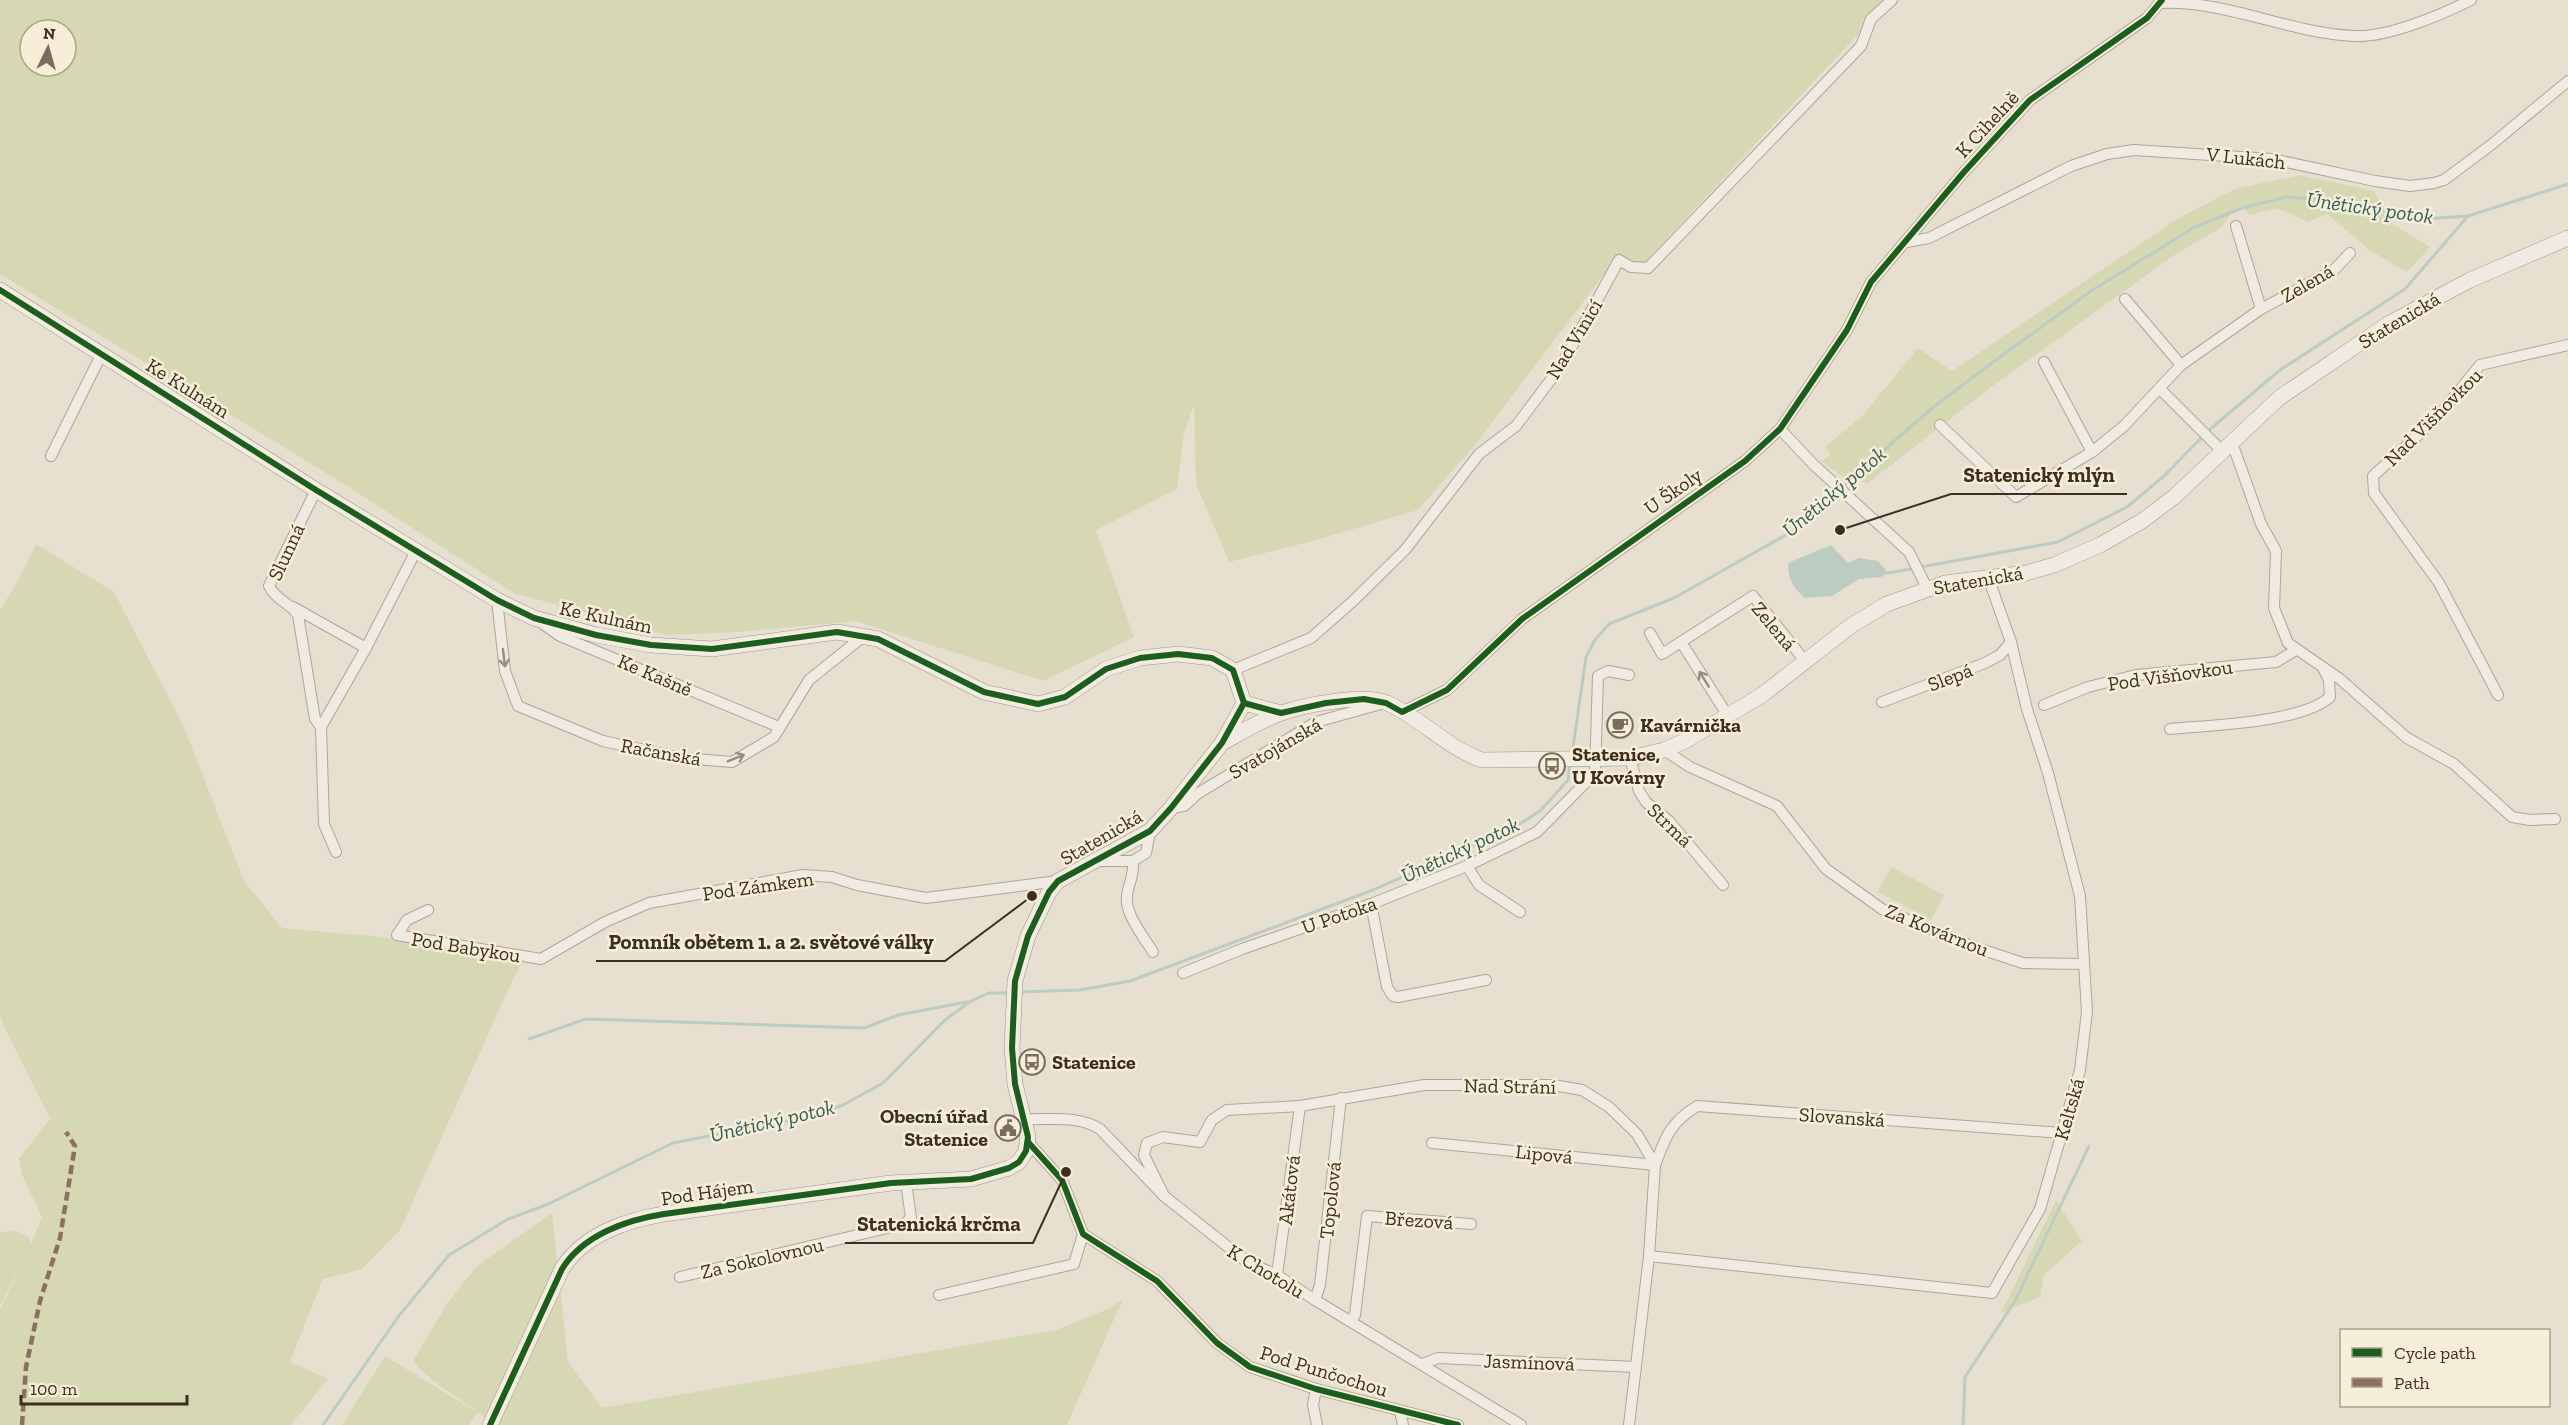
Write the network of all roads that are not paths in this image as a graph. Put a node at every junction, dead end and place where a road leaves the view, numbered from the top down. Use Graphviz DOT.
graph roads {
  1 [pos="1892,0"];
  2 [pos="2472,0"];
  3 [pos="2161,1"];
  4 [pos="2568,81"];
  5 [pos="2236,226"];
  6 [pos="2568,238"];
  7 [pos="1907,242"];
  8 [pos="2350,253"];
  9 [pos="0,290"];
  10 [pos="2125,299"];
  11 [pos="2261,309"];
  12 [pos="2568,345"];
  13 [pos="102,353"];
  14 [pos="2044,362"];
  15 [pos="2181,365"];
  16 [pos="2160,389"];
  17 [pos="1940,425"];
  18 [pos="1780,429"];
  19 [pos="2225,447"];
  20 [pos="2092,452"];
  21 [pos="51,456"];
  22 [pos="316,489"];
  23 [pos="416,550"];
  24 [pos="1988,577"];
  25 [pos="1927,588"];
  26 [pos="497,600"];
  27 [pos="292,606"];
  28 [pos="534,618"];
  29 [pos="1650,633"];
  30 [pos="866,636"];
  31 [pos="1681,642"];
  32 [pos="2011,642"];
  33 [pos="366,648"];
  34 [pos="2296,650"];
  35 [pos="1805,661"];
  36 [pos="2323,667"];
  37 [pos="1233,670"];
  38 [pos="1629,675"];
  39 [pos="2498,694"];
  40 [pos="1882,702"];
  41 [pos="1244,703"];
  42 [pos="1386,703"];
  43 [pos="2044,705"];
  44 [pos="1402,712"];
  45 [pos="1281,713"];
  46 [pos="1728,716"];
  47 [pos="321,727"];
  48 [pos="779,727"];
  49 [pos="2170,729"];
  50 [pos="1221,743"];
  51 [pos="1664,750"];
  52 [pos="1630,758"];
  53 [pos="1590,759"];
  54 [pos="1171,808"];
  55 [pos="2555,819"];
  56 [pos="1150,831"];
  57 [pos="336,852"];
  58 [pos="1093,861"];
  59 [pos="1133,861"];
  60 [pos="1467,866"];
  61 [pos="1058,880"];
  62 [pos="1723,885"];
  63 [pos="1371,904"];
  64 [pos="428,910"];
  65 [pos="1520,912"];
  66 [pos="1153,952"];
  67 [pos="541,959"];
  68 [pos="2084,964"];
  69 [pos="1183,973"];
  70 [pos="1486,980"];
  71 [pos="1341,1098"];
  72 [pos="1300,1106"];
  73 [pos="1024,1119"];
  74 [pos="2062,1133"];
  75 [pos="1028,1142"];
  76 [pos="1432,1143"];
  77 [pos="1655,1165"];
  78 [pos="906,1182"];
  79 [pos="1164,1196"];
  80 [pos="1471,1224"];
  81 [pos="1083,1234"];
  82 [pos="1648,1256"];
  83 [pos="1277,1275"];
  84 [pos="680,1277"];
  85 [pos="939,1295"];
  86 [pos="1315,1300"];
  87 [pos="1350,1321"];
  88 [pos="1423,1364"];
  89 [pos="1636,1367"];
  90 [pos="1316,1389"];
  91 [pos="1400,1411"];
  92 [pos="490,1425"];
  93 [pos="1317,1425"];
  94 [pos="1403,1425"];
  95 [pos="1458,1425"];
  96 [pos="1521,1425"];
  97 [pos="1629,1425"];
  1 -- 37 [label="street, Nad Vinicí"];
  2 -- 3 [label="street"];
  3 -- 7 [label="street, K Cihelně"];
  4 -- 7 [label="street, V Lukách"];
  5 -- 11 [label="street, Zelená"];
  6 -- 19 [label="street, Statenická"];
  7 -- 18 [label="street, U Školy"];
  8 -- 11 [label="street, Zelená"];
  9 -- 13 [label="street, Ke Kulnám"];
  10 -- 15 [label="street"];
  11 -- 15 [label="street, Zelená"];
  12 -- 39 [label="street, Nad Višňovkou"];
  13 -- 21 [label="street"];
  13 -- 22 [label="street, Ke Kulnám"];
  14 -- 20 [label="street"];
  15 -- 16 [label="street, Zelená"];
  16 -- 19 [label="street"];
  16 -- 20 [label="street, Zelená"];
  17 -- 20 [label="street, Zelená"];
  18 -- 25 [label="street"];
  18 -- 44 [label="street, U Školy"];
  19 -- 24 [label="street, Statenická"];
  19 -- 34 [label="street"];
  22 -- 23 [label="street, Ke Kulnám"];
  22 -- 27 [label="street, Slunná"];
  23 -- 26 [label="street, Ke Kulnám"];
  23 -- 33 [label="street"];
  24 -- 25 [label="street, Statenická"];
  24 -- 32 [label="street, Keltská"];
  25 -- 35 [label="street, Statenická"];
  26 -- 28 [label="street, Ke Kulnám"];
  26 -- 48 [label="street, Račanská, one-way"];
  27 -- 33 [label="street, Slunná"];
  27 -- 47 [label="street, Slunná"];
  28 -- 30 [label="street, Ke Kulnám"];
  28 -- 48 [label="street, Ke Kašně"];
  29 -- 31 [label="street, Zelená"];
  30 -- 37 [label="street, Ke Kulnám"];
  30 -- 48 [label="street, Račanská"];
  31 -- 35 [label="street, Zelená"];
  46 -- 31 [label="street, one-way"];
  32 -- 40 [label="street, Slepá"];
  32 -- 68 [label="street, Keltská"];
  33 -- 47 [label="street"];
  34 -- 36 [label="street"];
  34 -- 43 [label="street, Pod Višňovkou"];
  35 -- 46 [label="street, Statenická"];
  36 -- 49 [label="street"];
  36 -- 55 [label="street"];
  37 -- 41 [label="street"];
  38 -- 53 [label="street"];
  41 -- 45 [label="street, Statenická"];
  41 -- 50 [label="street, Statenická"];
  42 -- 44 [label="street, Statenická"];
  42 -- 45 [label="street, Statenická"];
  42 -- 54 [label="street, Svatojánská"];
  44 -- 53 [label="street, Statenická"];
  45 -- 50 [label="street, Statenická"];
  46 -- 51 [label="street, Statenická"];
  47 -- 57 [label="street, Slunná"];
  50 -- 54 [label="street, Statenická"];
  51 -- 52 [label="street, Statenická"];
  51 -- 68 [label="street, Za Kovárnou"];
  52 -- 53 [label="street, Statenická"];
  52 -- 62 [label="street, Strmá"];
  53 -- 60 [label="street, U Potoka"];
  54 -- 56 [label="street, Statenická"];
  56 -- 58 [label="street, Statenická"];
  56 -- 59 [label="street"];
  58 -- 59 [label="street"];
  58 -- 61 [label="street, Statenická"];
  59 -- 66 [label="street"];
  60 -- 63 [label="street, U Potoka"];
  60 -- 65 [label="street"];
  61 -- 67 [label="street, Pod Zámkem"];
  61 -- 73 [label="street, Statenická"];
  63 -- 69 [label="street, U Potoka"];
  63 -- 70 [label="street"];
  64 -- 67 [label="street, Pod Babykou"];
  68 -- 74 [label="street, Keltská"];
  71 -- 72 [label="street, Nad Strání"];
  71 -- 77 [label="street, Nad Strání"];
  71 -- 86 [label="street, Topolová"];
  72 -- 79 [label="street, Nad Strání"];
  72 -- 83 [label="street, Akátová"];
  73 -- 75 [label="street, Statenická"];
  73 -- 79 [label="street, K Chotolu"];
  74 -- 77 [label="street, Slovanská"];
  74 -- 82 [label="street, Keltská"];
  75 -- 78 [label="street, Pod Hájem"];
  75 -- 81 [label="street"];
  76 -- 77 [label="street, Lipová"];
  77 -- 82 [label="street"];
  78 -- 84 [label="street, Za Sokolovnou"];
  78 -- 92 [label="street, Pod Hájem"];
  79 -- 83 [label="street, K Chotolu"];
  80 -- 87 [label="street, Březová"];
  81 -- 85 [label="street"];
  81 -- 90 [label="street, Pod Punčochou"];
  82 -- 89 [label="street"];
  83 -- 86 [label="street, K Chotolu"];
  86 -- 87 [label="street, K Chotolu"];
  87 -- 88 [label="street, K Chotolu"];
  88 -- 89 [label="street, Jasmínová"];
  88 -- 96 [label="street, K Chotolu"];
  89 -- 97 [label="street"];
  90 -- 91 [label="street, Pod Punčochou"];
  90 -- 93 [label="street"];
  91 -- 94 [label="street"];
  91 -- 95 [label="street, Pod Punčochou"];
}
